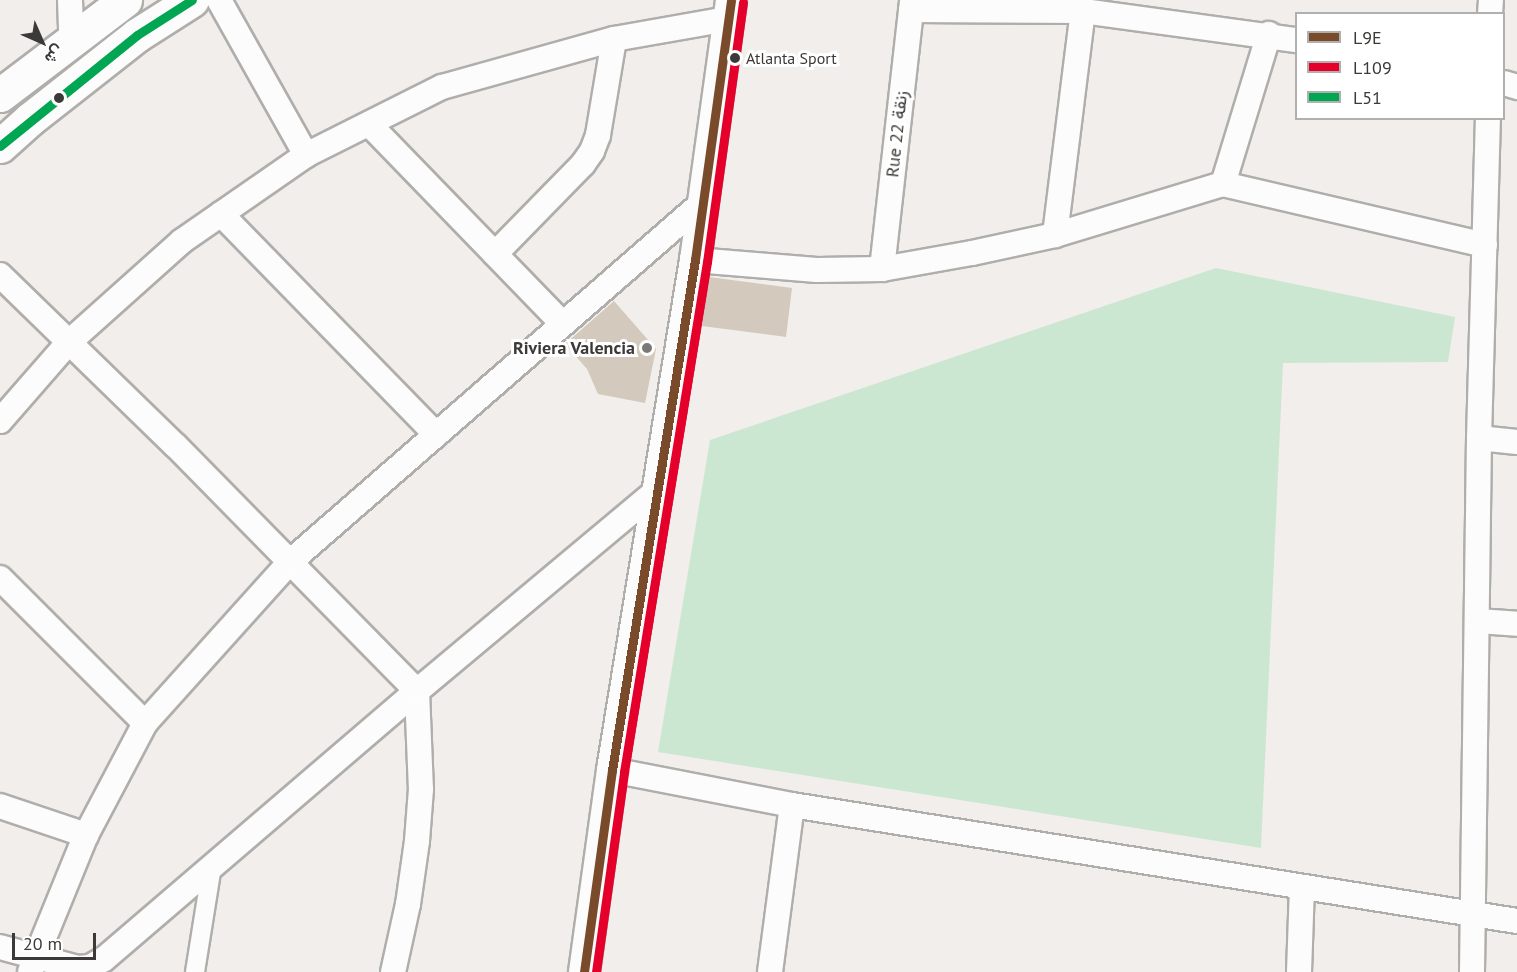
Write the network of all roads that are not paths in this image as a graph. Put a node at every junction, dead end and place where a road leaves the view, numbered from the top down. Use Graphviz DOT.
graph roads {
  1 [pos="70,0"];
  2 [pos="126,0"];
  3 [pos="192,0"];
  4 [pos="219,0"];
  5 [pos="911,5"];
  6 [pos="730,10"];
  7 [pos="1083,11"];
  8 [pos="1269,34"];
  9 [pos="71,38"];
  10 [pos="614,39"];
  11 [pos="1295,40"];
  12 [pos="0,95"];
  13 [pos="1488,120"];
  14 [pos="369,124"];
  15 [pos="0,146"];
  16 [pos="306,156"];
  17 [pos="1223,184"];
  18 [pos="702,202"];
  19 [pos="221,214"];
  20 [pos="1055,235"];
  21 [pos="1485,245"];
  22 [pos="495,254"];
  23 [pos="695,260"];
  24 [pos="882,269"];
  25 [pos="0,276"];
  26 [pos="562,323"];
  27 [pos="68,343"];
  28 [pos="0,421"];
  29 [pos="436,434"];
  30 [pos="1479,438"];
  31 [pos="1517,442"];
  32 [pos="659,489"];
  33 [pos="291,561"];
  34 [pos="0,578"];
  35 [pos="1478,621"];
  36 [pos="1517,624"];
  37 [pos="417,691"];
  38 [pos="145,723"];
  39 [pos="612,770"];
  40 [pos="792,805"];
  41 [pos="0,806"];
  42 [pos="86,835"];
  43 [pos="212,866"];
  44 [pos="1302,887"];
  45 [pos="1473,913"];
  46 [pos="1517,921"];
  47 [pos="0,947"];
  48 [pos="33,964"];
  49 [pos="195,972"];
  50 [pos="393,972"];
  51 [pos="584,972"];
  52 [pos="770,972"];
  53 [pos="1299,972"];
  54 [pos="1472,972"];
  1 -- 9 [label="street"];
  2 -- 9 [label="main road"];
  3 -- 15 [label="main road"];
  4 -- 16 [label="street"];
  5 -- 7 [label="street"];
  5 -- 24 [label="street, Rue 22 زنقة"];
  6 -- 10 [label="street"];
  6 -- 18 [label="street"];
  7 -- 8 [label="street"];
  7 -- 20 [label="street"];
  8 -- 11 [label="street"];
  8 -- 17 [label="street"];
  9 -- 12 [label="main road"];
  10 -- 14 [label="street"];
  10 -- 22 [label="street"];
  13 -- 21 [label="street"];
  14 -- 16 [label="street"];
  14 -- 22 [label="street"];
  16 -- 19 [label="street"];
  17 -- 20 [label="street"];
  17 -- 21 [label="street"];
  18 -- 23 [label="street"];
  18 -- 26 [label="street"];
  19 -- 27 [label="street"];
  19 -- 29 [label="street"];
  20 -- 24 [label="street"];
  21 -- 30 [label="street"];
  22 -- 26 [label="street"];
  23 -- 24 [label="street"];
  23 -- 32 [label="street"];
  25 -- 27 [label="street"];
  26 -- 29 [label="street"];
  27 -- 28 [label="street"];
  27 -- 33 [label="street"];
  29 -- 33 [label="street"];
  30 -- 31 [label="street"];
  30 -- 35 [label="street"];
  32 -- 37 [label="street"];
  32 -- 39 [label="street"];
  33 -- 37 [label="street"];
  33 -- 38 [label="street"];
  34 -- 38 [label="street"];
  35 -- 36 [label="street"];
  35 -- 45 [label="street"];
  37 -- 43 [label="street"];
  37 -- 50 [label="street"];
  38 -- 42 [label="street"];
  39 -- 40 [label="street"];
  39 -- 51 [label="street"];
  40 -- 44 [label="street"];
  40 -- 52 [label="street"];
  41 -- 42 [label="street"];
  42 -- 48 [label="street"];
  43 -- 48 [label="street"];
  43 -- 49 [label="street"];
  44 -- 45 [label="street"];
  44 -- 53 [label="street"];
  45 -- 46 [label="street"];
  45 -- 54 [label="street"];
  47 -- 48 [label="street"];
}
